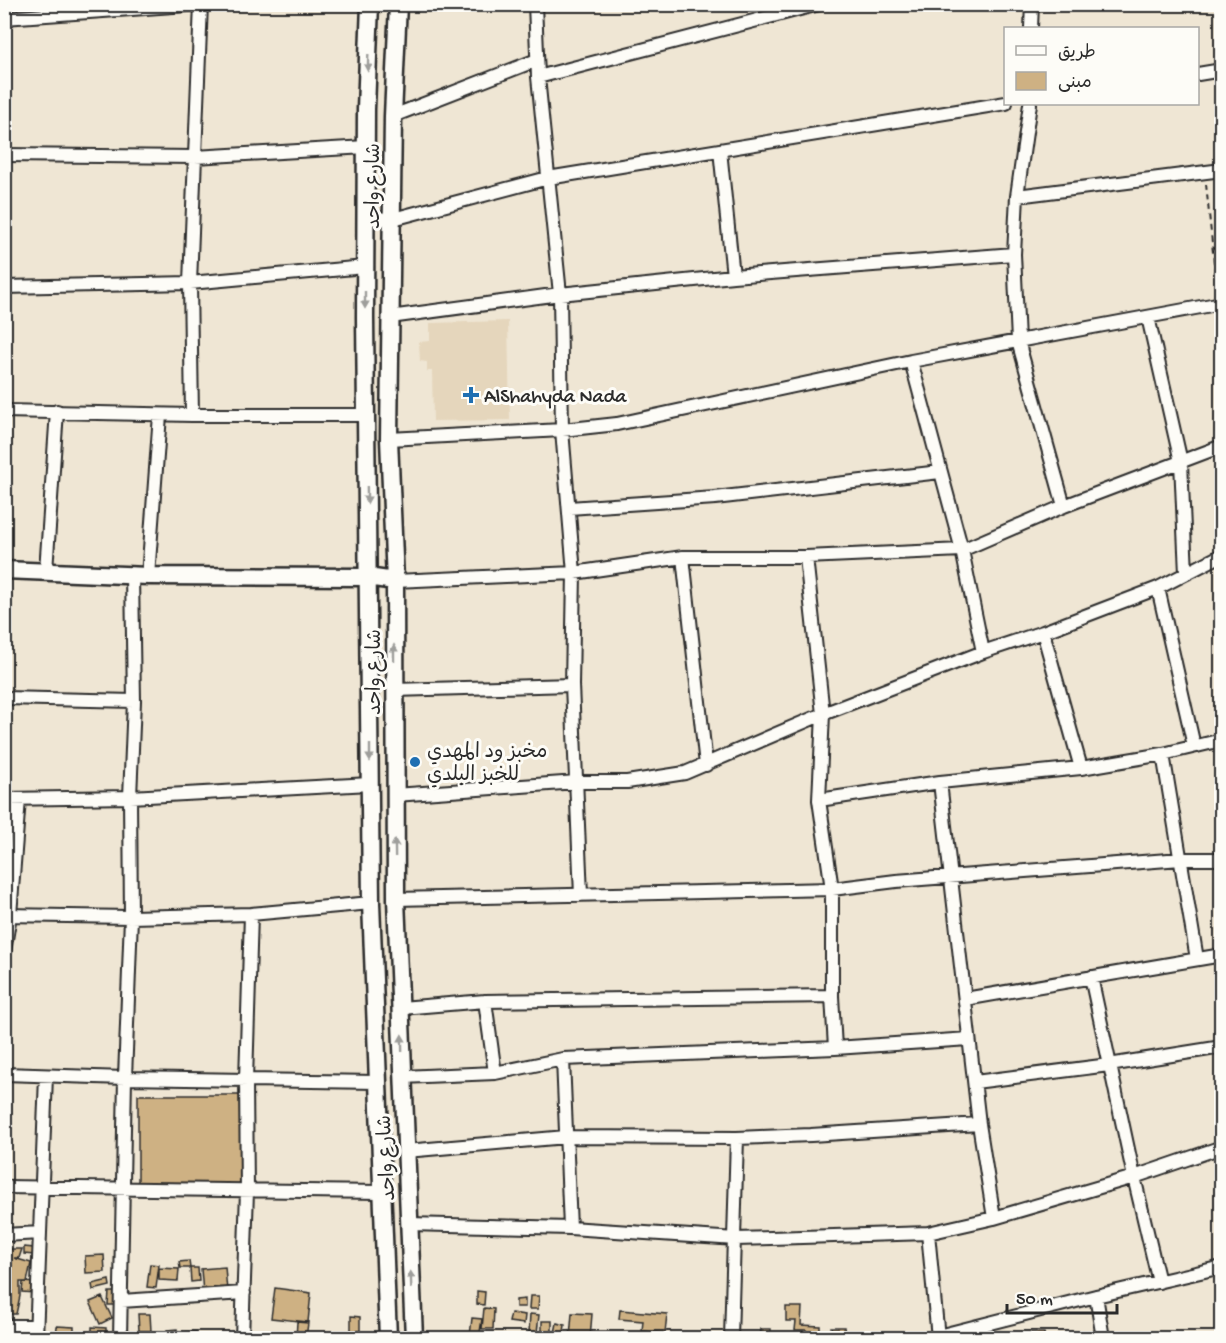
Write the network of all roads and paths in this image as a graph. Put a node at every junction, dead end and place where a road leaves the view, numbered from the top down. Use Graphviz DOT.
graph roads {
  1 [pos="370,4"];
  2 [pos="398,4"];
  3 [pos="534,4"];
  4 [pos="819,4"];
  5 [pos="1032,4"];
  6 [pos="201,5"];
  7 [pos="4,18"];
  8 [pos="1031,27"];
  9 [pos="537,60"];
  10 [pos="1221,70"];
  11 [pos="1199,74"];
  12 [pos="538,77"];
  13 [pos="1004,103"];
  14 [pos="1030,105"];
  15 [pos="393,116"];
  16 [pos="366,147"];
  17 [pos="720,150"];
  18 [pos="4,155"];
  19 [pos="195,157"];
  20 [pos="1221,170"];
  21 [pos="1204,173"];
  22 [pos="548,178"];
  23 [pos="1017,196"];
  24 [pos="365,218"];
  25 [pos="393,219"];
  26 [pos="1014,254"];
  27 [pos="365,267"];
  28 [pos="733,276"];
  29 [pos="189,283"];
  30 [pos="4,287"];
  31 [pos="560,294"];
  32 [pos="1220,303"];
  33 [pos="390,317"];
  34 [pos="1148,317"];
  35 [pos="1018,341"];
  36 [pos="911,361"];
  37 [pos="4,411"];
  38 [pos="57,411"];
  39 [pos="160,415"];
  40 [pos="192,415"];
  41 [pos="366,415"];
  42 [pos="562,430"];
  43 [pos="390,439"];
  44 [pos="1221,446"];
  45 [pos="1181,462"];
  46 [pos="940,472"];
  47 [pos="1065,506"];
  48 [pos="569,508"];
  49 [pos="962,550"];
  50 [pos="1221,555"];
  51 [pos="683,557"];
  52 [pos="806,557"];
  53 [pos="4,570"];
  54 [pos="46,571"];
  55 [pos="574,573"];
  56 [pos="1186,573"];
  57 [pos="140,575"];
  58 [pos="368,577"];
  59 [pos="395,581"];
  60 [pos="1158,588"];
  61 [pos="1043,632"];
  62 [pos="983,652"];
  63 [pos="572,685"];
  64 [pos="394,690"];
  65 [pos="4,698"];
  66 [pos="134,700"];
  67 [pos="823,714"];
  68 [pos="1221,740"];
  69 [pos="1194,746"];
  70 [pos="1163,754"];
  71 [pos="706,765"];
  72 [pos="1081,768"];
  73 [pos="576,782"];
  74 [pos="940,782"];
  75 [pos="370,784"];
  76 [pos="395,795"];
  77 [pos="130,797"];
  78 [pos="4,799"];
  79 [pos="18,799"];
  80 [pos="819,800"];
  81 [pos="1181,859"];
  82 [pos="1221,859"];
  83 [pos="951,877"];
  84 [pos="832,889"];
  85 [pos="581,895"];
  86 [pos="396,899"];
  87 [pos="371,903"];
  88 [pos="251,914"];
  89 [pos="7,915"];
  90 [pos="131,917"];
  91 [pos="4,952"];
  92 [pos="1221,955"];
  93 [pos="1197,959"];
  94 [pos="1091,977"];
  95 [pos="832,996"];
  96 [pos="965,999"];
  97 [pos="485,1001"];
  98 [pos="401,1008"];
  99 [pos="969,1039"];
  100 [pos="1221,1047"];
  101 [pos="835,1048"];
  102 [pos="562,1059"];
  103 [pos="1109,1065"];
  104 [pos="495,1073"];
  105 [pos="4,1074"];
  106 [pos="46,1076"];
  107 [pos="402,1077"];
  108 [pos="125,1078"];
  109 [pos="246,1080"];
  110 [pos="377,1082"];
  111 [pos="975,1082"];
  112 [pos="979,1124"];
  113 [pos="566,1137"];
  114 [pos="737,1138"];
  115 [pos="1221,1147"];
  116 [pos="406,1151"];
  117 [pos="1134,1177"];
  118 [pos="4,1187"];
  119 [pos="41,1188"];
  120 [pos="122,1190"];
  121 [pos="247,1191"];
  122 [pos="381,1192"];
  123 [pos="994,1218"];
  124 [pos="409,1224"];
  125 [pos="570,1228"];
  126 [pos="40,1233"];
  127 [pos="928,1233"];
  128 [pos="4,1235"];
  129 [pos="736,1239"];
  130 [pos="1221,1267"];
  131 [pos="1159,1282"];
  132 [pos="244,1293"];
  133 [pos="1096,1296"];
  134 [pos="121,1301"];
  135 [pos="4,1326"];
  136 [pos="36,1332"];
  137 [pos="938,1337"];
  138 [pos="120,1338"];
  139 [pos="242,1338"];
  140 [pos="388,1338"];
  141 [pos="414,1338"];
  142 [pos="732,1338"];
  143 [pos="1103,1338"];
  1 -- 16 [label="street, شارع واحد, one-way"];
  2 -- 15 [label="street, شارع واحد"];
  3 -- 9 [label="street"];
  4 -- 12 [label="street"];
  5 -- 8 [label="street"];
  6 -- 7 [label="street"];
  6 -- 19 [label="street"];
  9 -- 12 [label="street"];
  9 -- 15 [label="street"];
  10 -- 11 [label="street"];
  12 -- 22 [label="street"];
  13 -- 17 [label="street"];
  14 -- 23 [label="street"];
  15 -- 25 [label="street, شارع واحد"];
  16 -- 19 [label="street"];
  16 -- 24 [label="street, شارع واحد"];
  17 -- 22 [label="street"];
  17 -- 28 [label="street"];
  18 -- 19 [label="street"];
  19 -- 29 [label="street"];
  20 -- 21 [label="street"];
  21 -- 23 [label="street"];
  21 -- 32 [label="path"];
  22 -- 25 [label="street"];
  22 -- 31 [label="street"];
  23 -- 26 [label="street"];
  24 -- 25 [label="street"];
  24 -- 27 [label="street, شارع واحد"];
  25 -- 33 [label="street, شارع واحد"];
  26 -- 28 [label="street"];
  26 -- 35 [label="street"];
  27 -- 29 [label="street"];
  27 -- 41 [label="street, شارع واحد, one-way"];
  28 -- 31 [label="street"];
  29 -- 30 [label="street"];
  29 -- 40 [label="street"];
  31 -- 33 [label="street"];
  31 -- 42 [label="street"];
  32 -- 34 [label="street"];
  33 -- 43 [label="street, شارع واحد"];
  34 -- 35 [label="street"];
  34 -- 45 [label="street"];
  35 -- 36 [label="street"];
  35 -- 47 [label="street"];
  36 -- 42 [label="street"];
  36 -- 46 [label="street"];
  37 -- 38 [label="street"];
  38 -- 39 [label="street"];
  38 -- 54 [label="street"];
  39 -- 40 [label="street"];
  39 -- 57 [label="street"];
  40 -- 41 [label="street"];
  41 -- 58 [label="street, شارع واحد, one-way"];
  42 -- 43 [label="street"];
  42 -- 48 [label="street"];
  43 -- 59 [label="street, شارع واحد"];
  44 -- 45 [label="street"];
  45 -- 47 [label="street"];
  45 -- 56 [label="street"];
  46 -- 48 [label="street"];
  46 -- 49 [label="street"];
  47 -- 49 [label="street"];
  48 -- 55 [label="street"];
  49 -- 52 [label="street"];
  49 -- 62 [label="street"];
  50 -- 56 [label="street"];
  51 -- 52 [label="street"];
  51 -- 55 [label="street"];
  51 -- 71 [label="street"];
  52 -- 67 [label="street"];
  53 -- 54 [label="street"];
  54 -- 57 [label="street"];
  55 -- 59 [label="street"];
  55 -- 63 [label="street"];
  56 -- 60 [label="street"];
  57 -- 58 [label="street"];
  57 -- 66 [label="street"];
  58 -- 59 [label="street"];
  58 -- 75 [label="street, شارع واحد, one-way"];
  64 -- 59 [label="street, شارع واحد, one-way"];
  60 -- 61 [label="street"];
  60 -- 69 [label="street"];
  61 -- 62 [label="street"];
  61 -- 72 [label="street"];
  62 -- 67 [label="street"];
  63 -- 64 [label="street"];
  63 -- 73 [label="street"];
  64 -- 76 [label="street, شارع واحد"];
  65 -- 66 [label="street"];
  66 -- 77 [label="street"];
  67 -- 71 [label="street"];
  67 -- 80 [label="street"];
  68 -- 69 [label="street"];
  69 -- 70 [label="street"];
  70 -- 72 [label="street"];
  70 -- 81 [label="street"];
  71 -- 73 [label="street"];
  72 -- 74 [label="street"];
  73 -- 76 [label="street"];
  73 -- 85 [label="street"];
  74 -- 80 [label="street"];
  74 -- 83 [label="street"];
  75 -- 77 [label="street"];
  75 -- 87 [label="street, شارع واحد"];
  86 -- 76 [label="street, شارع واحد, one-way"];
  77 -- 79 [label="street"];
  77 -- 90 [label="street"];
  78 -- 79 [label="street"];
  79 -- 89 [label="street"];
  80 -- 84 [label="street"];
  81 -- 82 [label="street"];
  81 -- 83 [label="street"];
  81 -- 93 [label="street"];
  83 -- 84 [label="street"];
  83 -- 96 [label="street"];
  84 -- 85 [label="street"];
  84 -- 95 [label="street"];
  85 -- 86 [label="street"];
  86 -- 98 [label="street, شارع واحد"];
  87 -- 88 [label="street"];
  87 -- 110 [label="street, شارع واحد"];
  88 -- 90 [label="street"];
  88 -- 109 [label="street"];
  89 -- 90 [label="street"];
  89 -- 91 [label="street"];
  90 -- 108 [label="street"];
  92 -- 93 [label="street"];
  93 -- 94 [label="street"];
  94 -- 96 [label="street"];
  94 -- 103 [label="street"];
  95 -- 97 [label="street"];
  95 -- 101 [label="street"];
  96 -- 99 [label="street"];
  97 -- 98 [label="street"];
  97 -- 104 [label="street"];
  107 -- 98 [label="street, شارع واحد, one-way"];
  99 -- 101 [label="street"];
  99 -- 111 [label="street"];
  100 -- 103 [label="street"];
  101 -- 102 [label="street"];
  102 -- 104 [label="street"];
  102 -- 113 [label="street"];
  103 -- 111 [label="street"];
  103 -- 117 [label="street"];
  104 -- 107 [label="street"];
  105 -- 106 [label="street"];
  106 -- 108 [label="street"];
  106 -- 119 [label="street"];
  107 -- 116 [label="street, شارع واحد"];
  108 -- 109 [label="street"];
  108 -- 120 [label="street"];
  109 -- 110 [label="street"];
  109 -- 121 [label="street"];
  110 -- 122 [label="street, شارع واحد"];
  111 -- 112 [label="street"];
  112 -- 114 [label="street"];
  112 -- 123 [label="street"];
  113 -- 114 [label="street"];
  113 -- 116 [label="street"];
  113 -- 125 [label="street"];
  114 -- 129 [label="street"];
  115 -- 117 [label="street"];
  116 -- 124 [label="street, شارع واحد"];
  117 -- 123 [label="street"];
  117 -- 131 [label="street"];
  118 -- 119 [label="street"];
  119 -- 120 [label="street"];
  119 -- 126 [label="street"];
  120 -- 121 [label="street"];
  120 -- 134 [label="street"];
  121 -- 122 [label="street"];
  121 -- 132 [label="street"];
  122 -- 140 [label="street, شارع واحد"];
  123 -- 127 [label="street"];
  124 -- 125 [label="street"];
  141 -- 124 [label="street, شارع واحد, one-way"];
  125 -- 129 [label="street"];
  126 -- 128 [label="street"];
  126 -- 136 [label="street"];
  127 -- 129 [label="street"];
  127 -- 137 [label="street"];
  129 -- 142 [label="street"];
  130 -- 131 [label="street"];
  131 -- 133 [label="street"];
  132 -- 134 [label="street"];
  132 -- 139 [label="street"];
  133 -- 137 [label="street"];
  133 -- 143 [label="street"];
  134 -- 138 [label="street"];
  135 -- 136 [label="street"];
}
